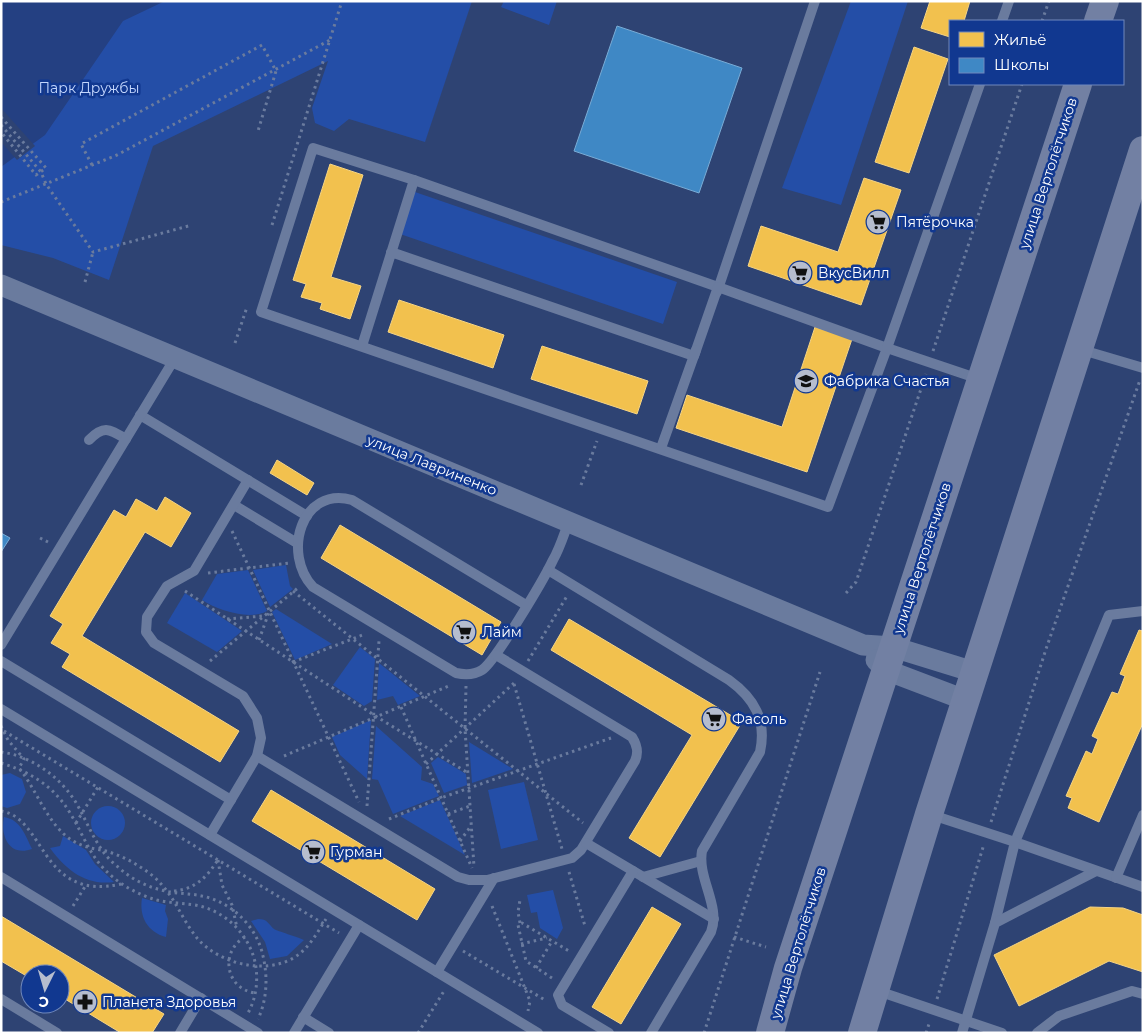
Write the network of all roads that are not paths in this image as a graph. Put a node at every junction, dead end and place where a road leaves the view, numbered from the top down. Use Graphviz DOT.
graph roads {
  1 [pos="815,1"];
  2 [pos="1009,1"];
  3 [pos="1105,1"];
  4 [pos="1002,20"];
  5 [pos="1098,20"];
  6 [pos="980,85"];
  7 [pos="1078,85"];
  8 [pos="1143,150"];
  9 [pos="414,180"];
  10 [pos="391,252"];
  11 [pos="1,285"];
  12 [pos="717,291"];
  13 [pos="362,346"];
  14 [pos="887,348"];
  15 [pos="1078,349"];
  16 [pos="694,356"];
  17 [pos="175,358"];
  18 [pos="1143,368"];
  19 [pos="980,379"];
  20 [pos="140,415"];
  21 [pos="126,439"];
  22 [pos="89,440"];
  23 [pos="661,448"];
  24 [pos="248,480"];
  25 [pos="234,505"];
  26 [pos="307,516"];
  27 [pos="569,521"];
  28 [pos="297,543"];
  29 [pos="548,570"];
  30 [pos="526,605"];
  31 [pos="1143,611"];
  32 [pos="1,623"];
  33 [pos="11,629"];
  34 [pos="1,645"];
  35 [pos="496,655"];
  36 [pos="890,658"];
  37 [pos="1,661"];
  38 [pos="974,672"];
  39 [pos="965,700"];
  40 [pos="1,710"];
  41 [pos="257,756"];
  42 [pos="231,800"];
  43 [pos="928,814"];
  44 [pos="1143,815"];
  45 [pos="210,835"];
  46 [pos="1015,842"];
  47 [pos="586,843"];
  48 [pos="701,861"];
  49 [pos="633,871"];
  50 [pos="1096,871"];
  51 [pos="643,877"];
  52 [pos="1,878"];
  53 [pos="494,878"];
  54 [pos="1116,878"];
  55 [pos="1143,887"];
  56 [pos="714,920"];
  57 [pos="995,923"];
  58 [pos="359,925"];
  59 [pos="437,972"];
  60 [pos="875,990"];
  61 [pos="1143,994"];
  62 [pos="201,998"];
  63 [pos="1,999"];
  64 [pos="303,1017"];
  65 [pos="966,1021"];
  66 [pos="42,1029"];
  67 [pos="255,1031"];
  68 [pos="57,1033"];
  69 [pos="180,1033"];
  70 [pos="294,1033"];
  71 [pos="330,1033"];
  72 [pos="538,1033"];
  73 [pos="609,1033"];
  74 [pos="651,1033"];
  75 [pos="770,1033"];
  76 [pos="862,1033"];
  77 [pos="962,1033"];
  78 [pos="1002,1033"];
  79 [pos="1037,1033"];
  1 -- 12 [label="lane"];
  2 -- 4 [label="lane"];
  3 -- 5 [label="main road"];
  6 -- 14 [label="lane"];
  7 -- 19 [label="main road, улица Вертолётчиков"];
  8 -- 15 [label="main road"];
  9 -- 10 [label="lane"];
  9 -- 12 [label="lane"];
  9 -- 13 [label="lane"];
  10 -- 13 [label="lane"];
  10 -- 16 [label="lane"];
  11 -- 17 [label="street, улица Лавриненко"];
  12 -- 14 [label="lane"];
  12 -- 16 [label="lane"];
  13 -- 23 [label="lane"];
  14 -- 19 [label="lane"];
  14 -- 23 [label="lane"];
  15 -- 18 [label="lane"];
  15 -- 38 [label="main road"];
  16 -- 23 [label="lane"];
  17 -- 20 [label="lane"];
  17 -- 27 [label="street, улица Лавриненко"];
  19 -- 36 [label="main road, улица Вертолётчиков"];
  20 -- 21 [label="lane"];
  20 -- 24 [label="lane"];
  21 -- 22 [label="lane"];
  21 -- 33 [label="lane"];
  24 -- 25 [label="lane"];
  24 -- 26 [label="lane"];
  25 -- 28 [label="lane"];
  25 -- 41 [label="lane"];
  26 -- 28 [label="lane"];
  26 -- 30 [label="lane"];
  27 -- 29 [label="lane"];
  27 -- 36 [label="street, улица Лавриненко"];
  28 -- 35 [label="lane"];
  29 -- 30 [label="lane"];
  29 -- 48 [label="lane"];
  30 -- 35 [label="lane"];
  31 -- 46 [label="lane"];
  32 -- 33 [label="lane"];
  33 -- 34 [label="lane"];
  35 -- 47 [label="lane"];
  36 -- 38 [label="street"];
  36 -- 39 [label="street"];
  36 -- 75 [label="main road, улица Вертолётчиков"];
  37 -- 42 [label="lane"];
  38 -- 39 [label="main road"];
  39 -- 43 [label="main road"];
  40 -- 45 [label="lane"];
  41 -- 42 [label="lane"];
  41 -- 53 [label="lane"];
  42 -- 45 [label="lane"];
  43 -- 46 [label="lane"];
  43 -- 60 [label="main road"];
  44 -- 54 [label="lane"];
  45 -- 58 [label="lane"];
  46 -- 50 [label="lane"];
  46 -- 57 [label="lane"];
  47 -- 49 [label="lane"];
  47 -- 53 [label="lane"];
  48 -- 51 [label="lane"];
  48 -- 56 [label="lane"];
  49 -- 51 [label="lane"];
  49 -- 73 [label="lane"];
  50 -- 54 [label="lane"];
  50 -- 57 [label="lane"];
  51 -- 56 [label="lane"];
  52 -- 62 [label="lane"];
  53 -- 59 [label="lane"];
  54 -- 55 [label="lane"];
  56 -- 74 [label="lane"];
  57 -- 65 [label="lane"];
  58 -- 59 [label="lane"];
  58 -- 64 [label="lane"];
  59 -- 72 [label="lane"];
  60 -- 65 [label="lane"];
  60 -- 76 [label="main road"];
  61 -- 79 [label="lane"];
  62 -- 67 [label="lane"];
  62 -- 69 [label="lane"];
  63 -- 66 [label="lane"];
  64 -- 70 [label="lane"];
  64 -- 71 [label="lane"];
  65 -- 77 [label="lane"];
  65 -- 78 [label="lane"];
  66 -- 68 [label="lane"];
}
